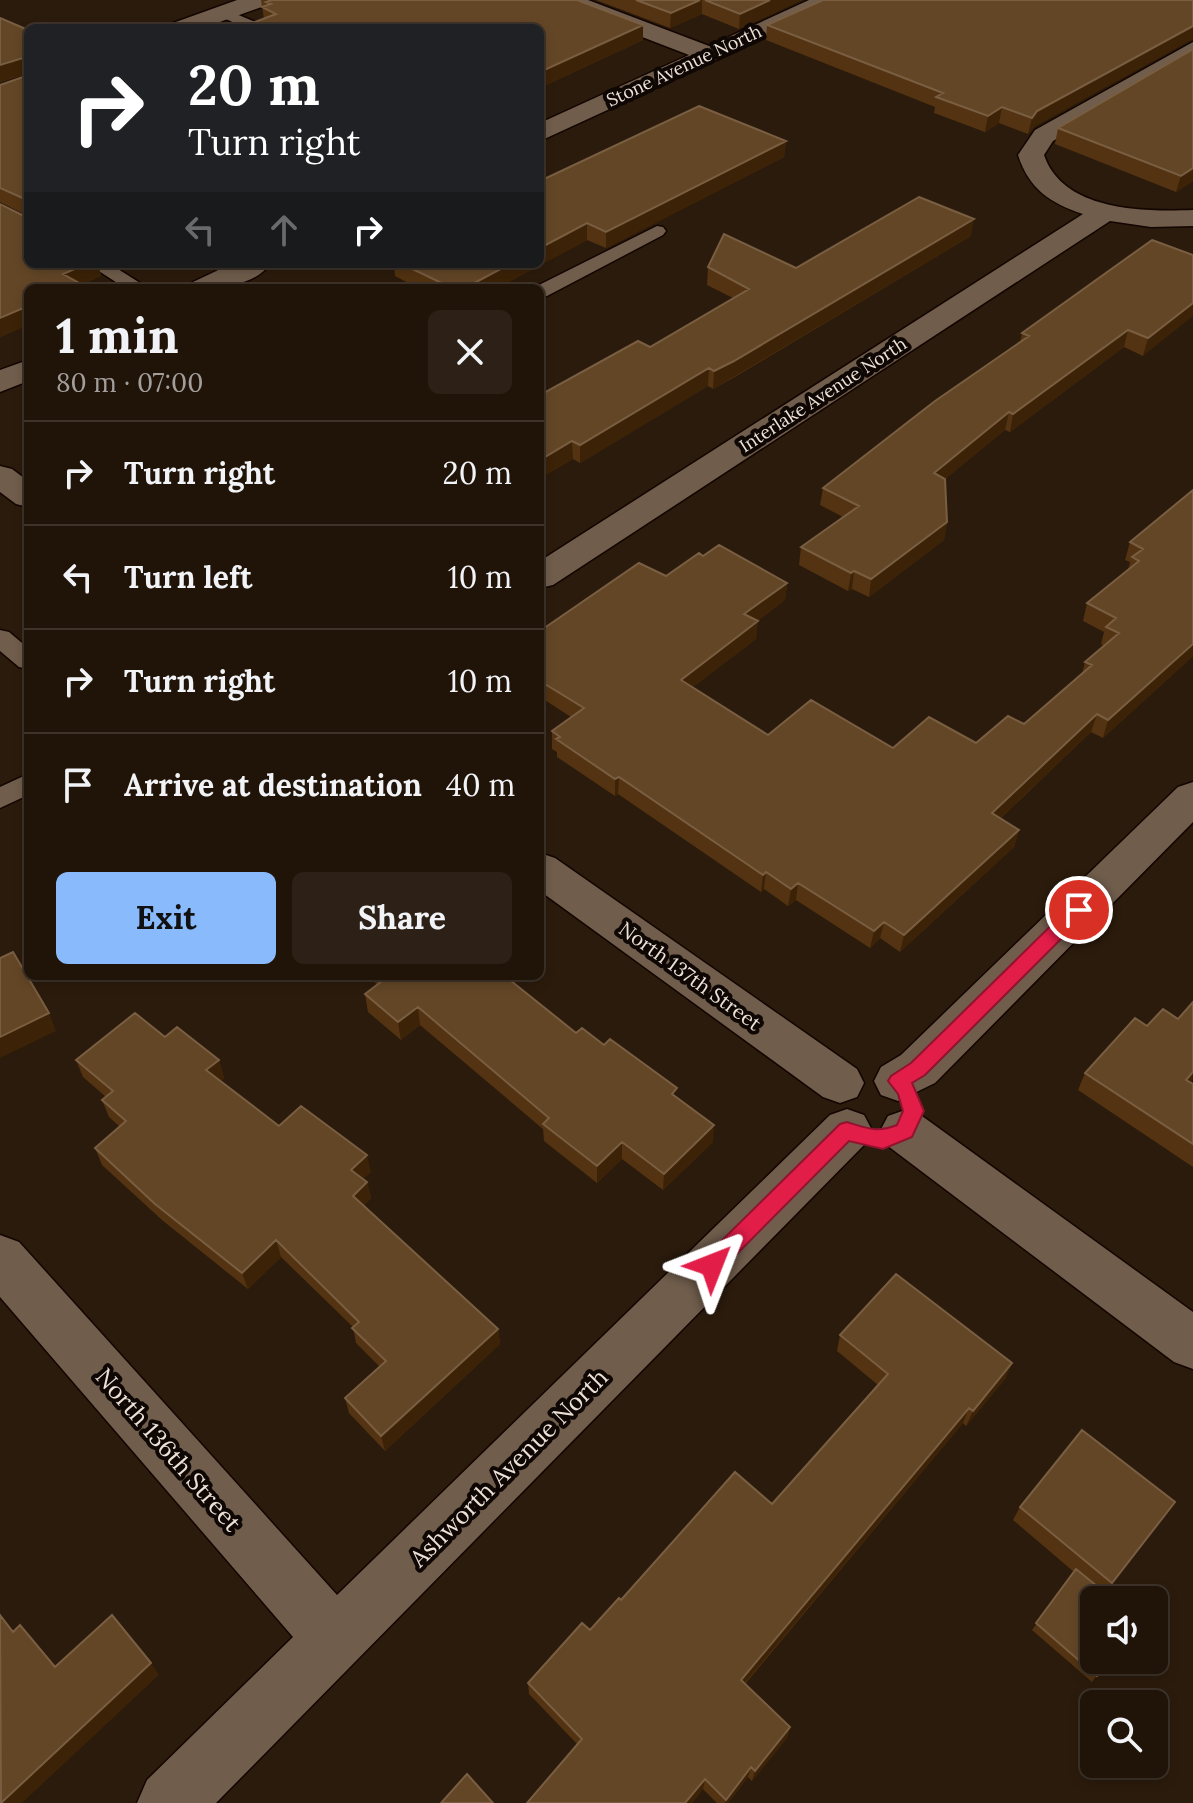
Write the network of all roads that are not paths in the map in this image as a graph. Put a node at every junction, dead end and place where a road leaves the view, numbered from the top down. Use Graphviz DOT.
graph roads {
  1 [pos="259,0"];
  2 [pos="567,0"];
  3 [pos="828,0"];
  4 [pos="224,13"];
  5 [pos="192,24"];
  6 [pos="249,24"];
  7 [pos="1193,49"];
  8 [pos="710,55"];
  9 [pos="544,131"];
  10 [pos="1105,212"];
  11 [pos="1188,219"];
  12 [pos="657,231"];
  13 [pos="104,268"];
  14 [pos="246,268"];
  15 [pos="132,284"];
  16 [pos="212,284"];
  17 [pos="544,290"];
  18 [pos="24,371"];
  19 [pos="0,382"];
  20 [pos="0,476"];
  21 [pos="24,494"];
  22 [pos="544,574"];
  23 [pos="0,638"];
  24 [pos="24,658"];
  25 [pos="24,785"];
  26 [pos="1193,797"];
  27 [pos="0,799"];
  28 [pos="544,872"];
  29 [pos="901,1106"];
  30 [pos="843,1107"];
  31 [pos="0,1259"];
  32 [pos="1193,1344"];
  33 [pos="336,1640"];
  34 [pos="170,1803"];
  1 -- 4 [label="street"];
  2 -- 8 [label="street"];
  3 -- 8 [label="street, Stone Avenue North"];
  4 -- 5 [label="street"];
  4 -- 6 [label="lane"];
  7 -- 10 [label="street"];
  8 -- 9 [label="street, Stone Avenue North"];
  10 -- 11 [label="street"];
  10 -- 22 [label="street, Interlake Avenue North"];
  12 -- 17 [label="lane"];
  13 -- 15 [label="lane"];
  14 -- 16 [label="street"];
  18 -- 19 [label="street"];
  20 -- 21 [label="street"];
  23 -- 24 [label="lane"];
  25 -- 27 [label="lane"];
  26 -- 29 [label="street"];
  28 -- 30 [label="street, North 137th Street"];
  29 -- 30 [label="street"];
  29 -- 30 [label="street"];
  29 -- 32 [label="street"];
  30 -- 33 [label="street, Ashworth Avenue North"];
  31 -- 33 [label="street, North 136th Street"];
  33 -- 34 [label="street, Ashworth Avenue North"];
}
